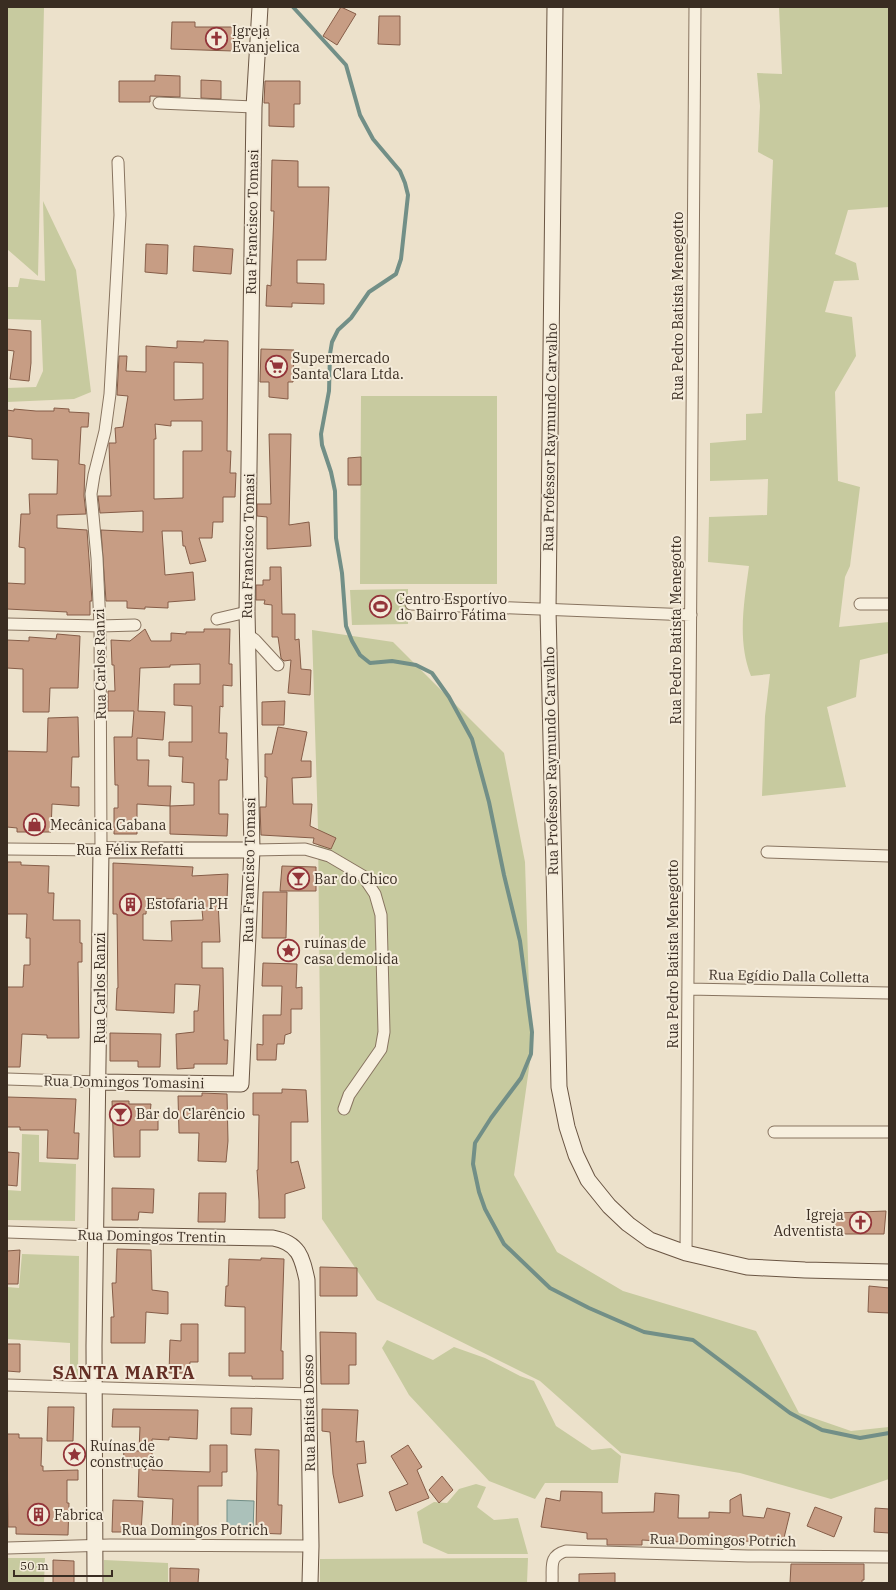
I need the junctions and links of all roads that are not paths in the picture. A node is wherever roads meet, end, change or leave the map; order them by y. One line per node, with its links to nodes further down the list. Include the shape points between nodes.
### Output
1 (260, 7): 5 (main road, Rua Francisco Tomasi)
2 (555, 7): 10 (main road, Rua Professor Raymundo Carvalho)
3 (695, 7): 12 (street, Rua Pedro Batista Menegotto)
4 (159, 103): 5 (street)
5 (254, 107): 11 (main road, Rua Francisco Tomasi)
6 (118, 162): 16 (street, Rua Carlos Ranzi, via 120,215 110,394 91,494)
7 (411, 604): 10 (street)
8 (860, 604): 9 (street)
9 (889, 604)
10 (548, 610): 12 (street); 35 (main road, Rua Professor Raymundo Carvalho, via 559,1087 567,1127 588,1180 609,1206 650,1240)
11 (247, 612): 13 (street); 17 (main road, Rua Francisco Tomasi)
12 (691, 615): 24 (street, Rua Pedro Batista Menegotto)
13 (217, 619)
14 (7, 624): 16 (street)
15 (135, 625): 16 (street)
16 (100, 626): 20 (street, Rua Carlos Ranzi)
17 (247, 634): 18 (street); 21 (main road, Rua Francisco Tomasi)
18 (278, 665)
19 (7, 850): 20 (street, Rua Félix Refatti)
20 (101, 850): 21 (main road, Rua Félix Refatti); 27 (main road, Rua Carlos Ranzi)
21 (252, 850): 28 (main road, Rua Francisco Tomasi); 29 (street, via 305,849 329,856 362,876 375,894 381,915 383,1038 381,1049 349,1095)
22 (767, 852): 23 (street)
23 (889, 856)
24 (688, 989): 25 (street, Rua Egídio Dalla Colletta); 35 (street, Rua Pedro Batista Menegotto)
25 (889, 993)
26 (7, 1079): 27 (street, Rua Domingos Tomasini)
27 (99, 1082): 28 (main road, Rua Domingos Tomasini); 33 (main road, Rua Carlos Ranzi)
28 (241, 1084)
29 (344, 1110)
30 (774, 1132): 31 (street)
31 (889, 1132)
32 (7, 1232): 33 (street, Rua Domingos Trentin)
33 (96, 1235): 34 (main road, Rua Domingos Trentin, via 273,1238); 38 (main road, Rua Carlos Ranzi)
34 (294, 1246): 39 (main road, Rua Batista Dosso, via 302,1259 307,1280)
35 (686, 1253): 36 (main road, Rua Professor Raymundo Carvalho, via 747,1266)
36 (889, 1272)
37 (7, 1385): 38 (street)
38 (95, 1387): 39 (street); 40 (main road, Rua Carlos Ranzi)
39 (309, 1394): 41 (main road, Rua Batista Dosso)
40 (95, 1546): 41 (street, Rua Domingos Potrich); 42 (street, Rua Domingos Potrich); 44 (main road, Rua Carlos Ranzi)
41 (311, 1546): 45 (main road, Rua Batista Dosso)
42 (7, 1548)
43 (889, 1556): 46 (street, Rua Domingos Potrich, via 748,1556 566,1551 557,1554 553,1559)
44 (95, 1583)
45 (310, 1583)
46 (552, 1583)

